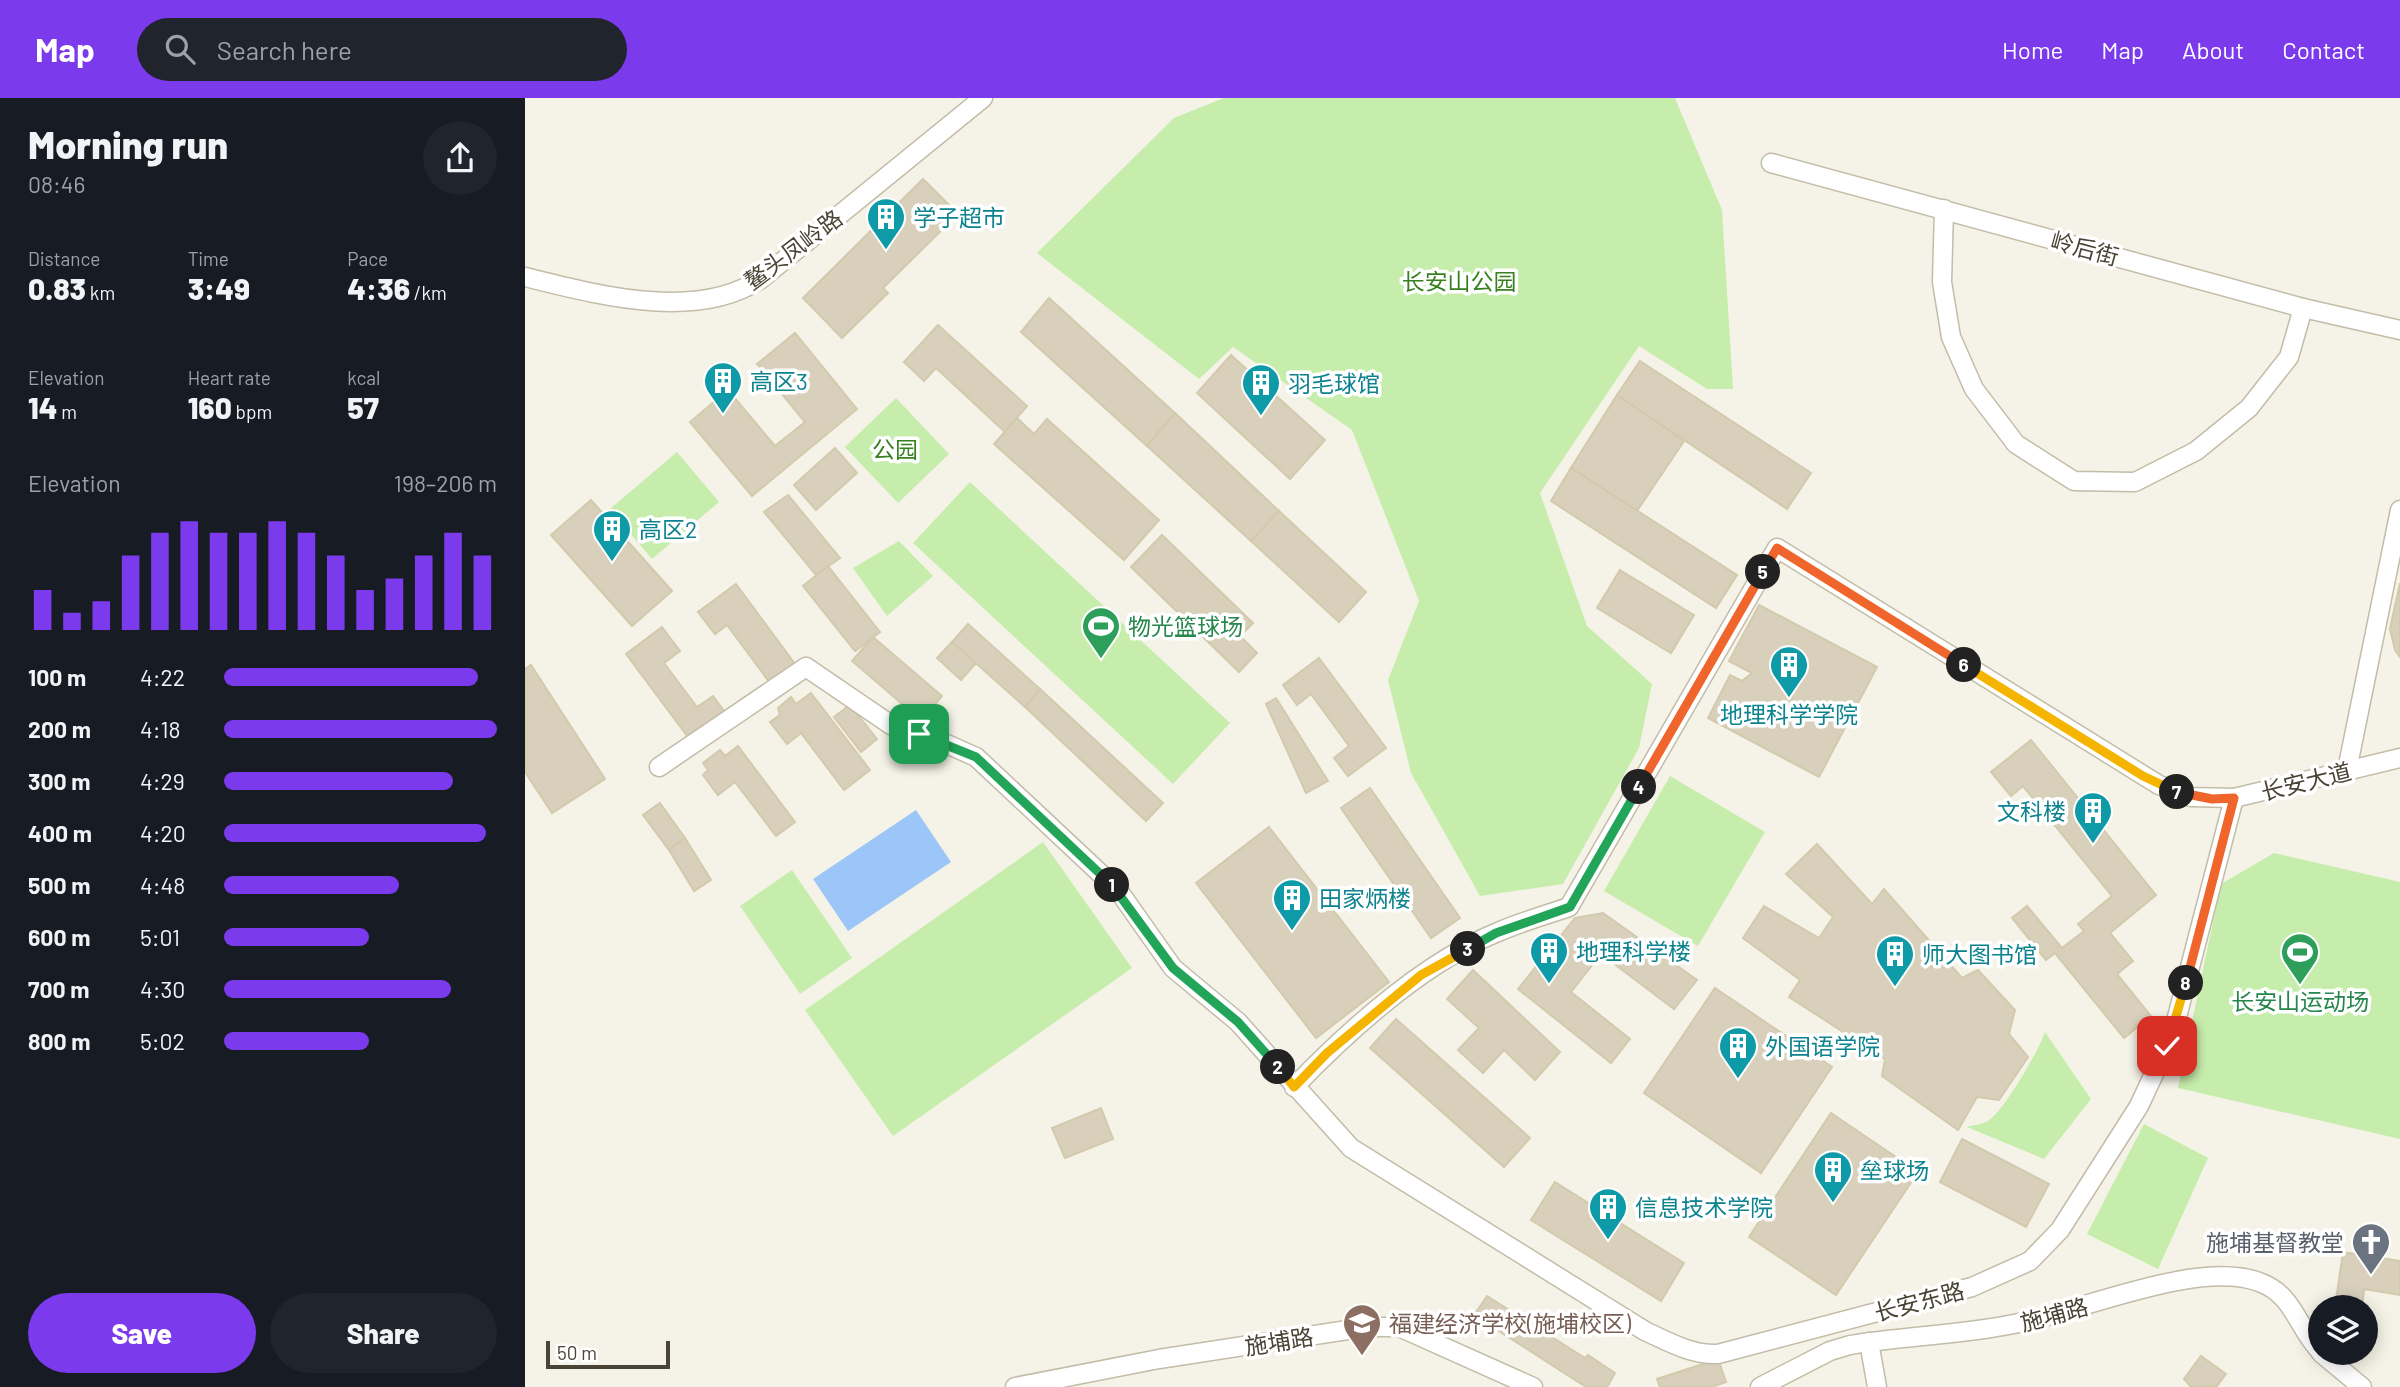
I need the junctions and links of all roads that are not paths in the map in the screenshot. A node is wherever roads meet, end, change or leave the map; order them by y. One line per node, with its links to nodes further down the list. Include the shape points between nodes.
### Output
1 (983, 98): 4 (street, 鳌头凤岭路, via 746,288 706,298 635,300)
2 (1771, 163): 3 (street, 岭后街)
3 (1944, 209): 5 (street, 岭后街); 5 (street, via 1944,296 1951,337 1974,389 2016,444 2074,481 2135,482 2196,451 2249,408 2289,357)
4 (525, 277)
5 (2303, 308): 6 (street, 岭后街)
6 (2400, 330)
7 (2400, 510): 10 (street)
8 (2400, 758): 10 (street, 长安大道)
9 (659, 767): 12 (street, 长安东路, via 806,667 891,725 976,757 1118,890 1173,968 1238,1022)
10 (2347, 770): 11 (street, 长安大道)
11 (2234, 798): 12 (street, 长安大道, via 2191,797 2159,785 1777,548 1570,907 1496,933 1421,975 1327,1053); 12 (street, 长安东路, via 2177,1017 2153,1080 2060,1230 2030,1261 1972,1287 1718,1354 1694,1352 1645,1331 1351,1148)
12 (1294, 1087)
13 (2308, 1337): 14 (street, 施埔路, via 2282,1295 2259,1282 2230,1276 2130,1293 2012,1325)
14 (1870, 1342): 18 (street, 施埔路, via 1830,1351); 19 (street)
15 (2336, 1365): 20 (street, 施埔路)
16 (1015, 1387): 17 (street, 施埔路, via 1159,1359 1393,1325)
17 (1532, 1387)
18 (1760, 1387)
19 (1877, 1387)
20 (2362, 1387)

